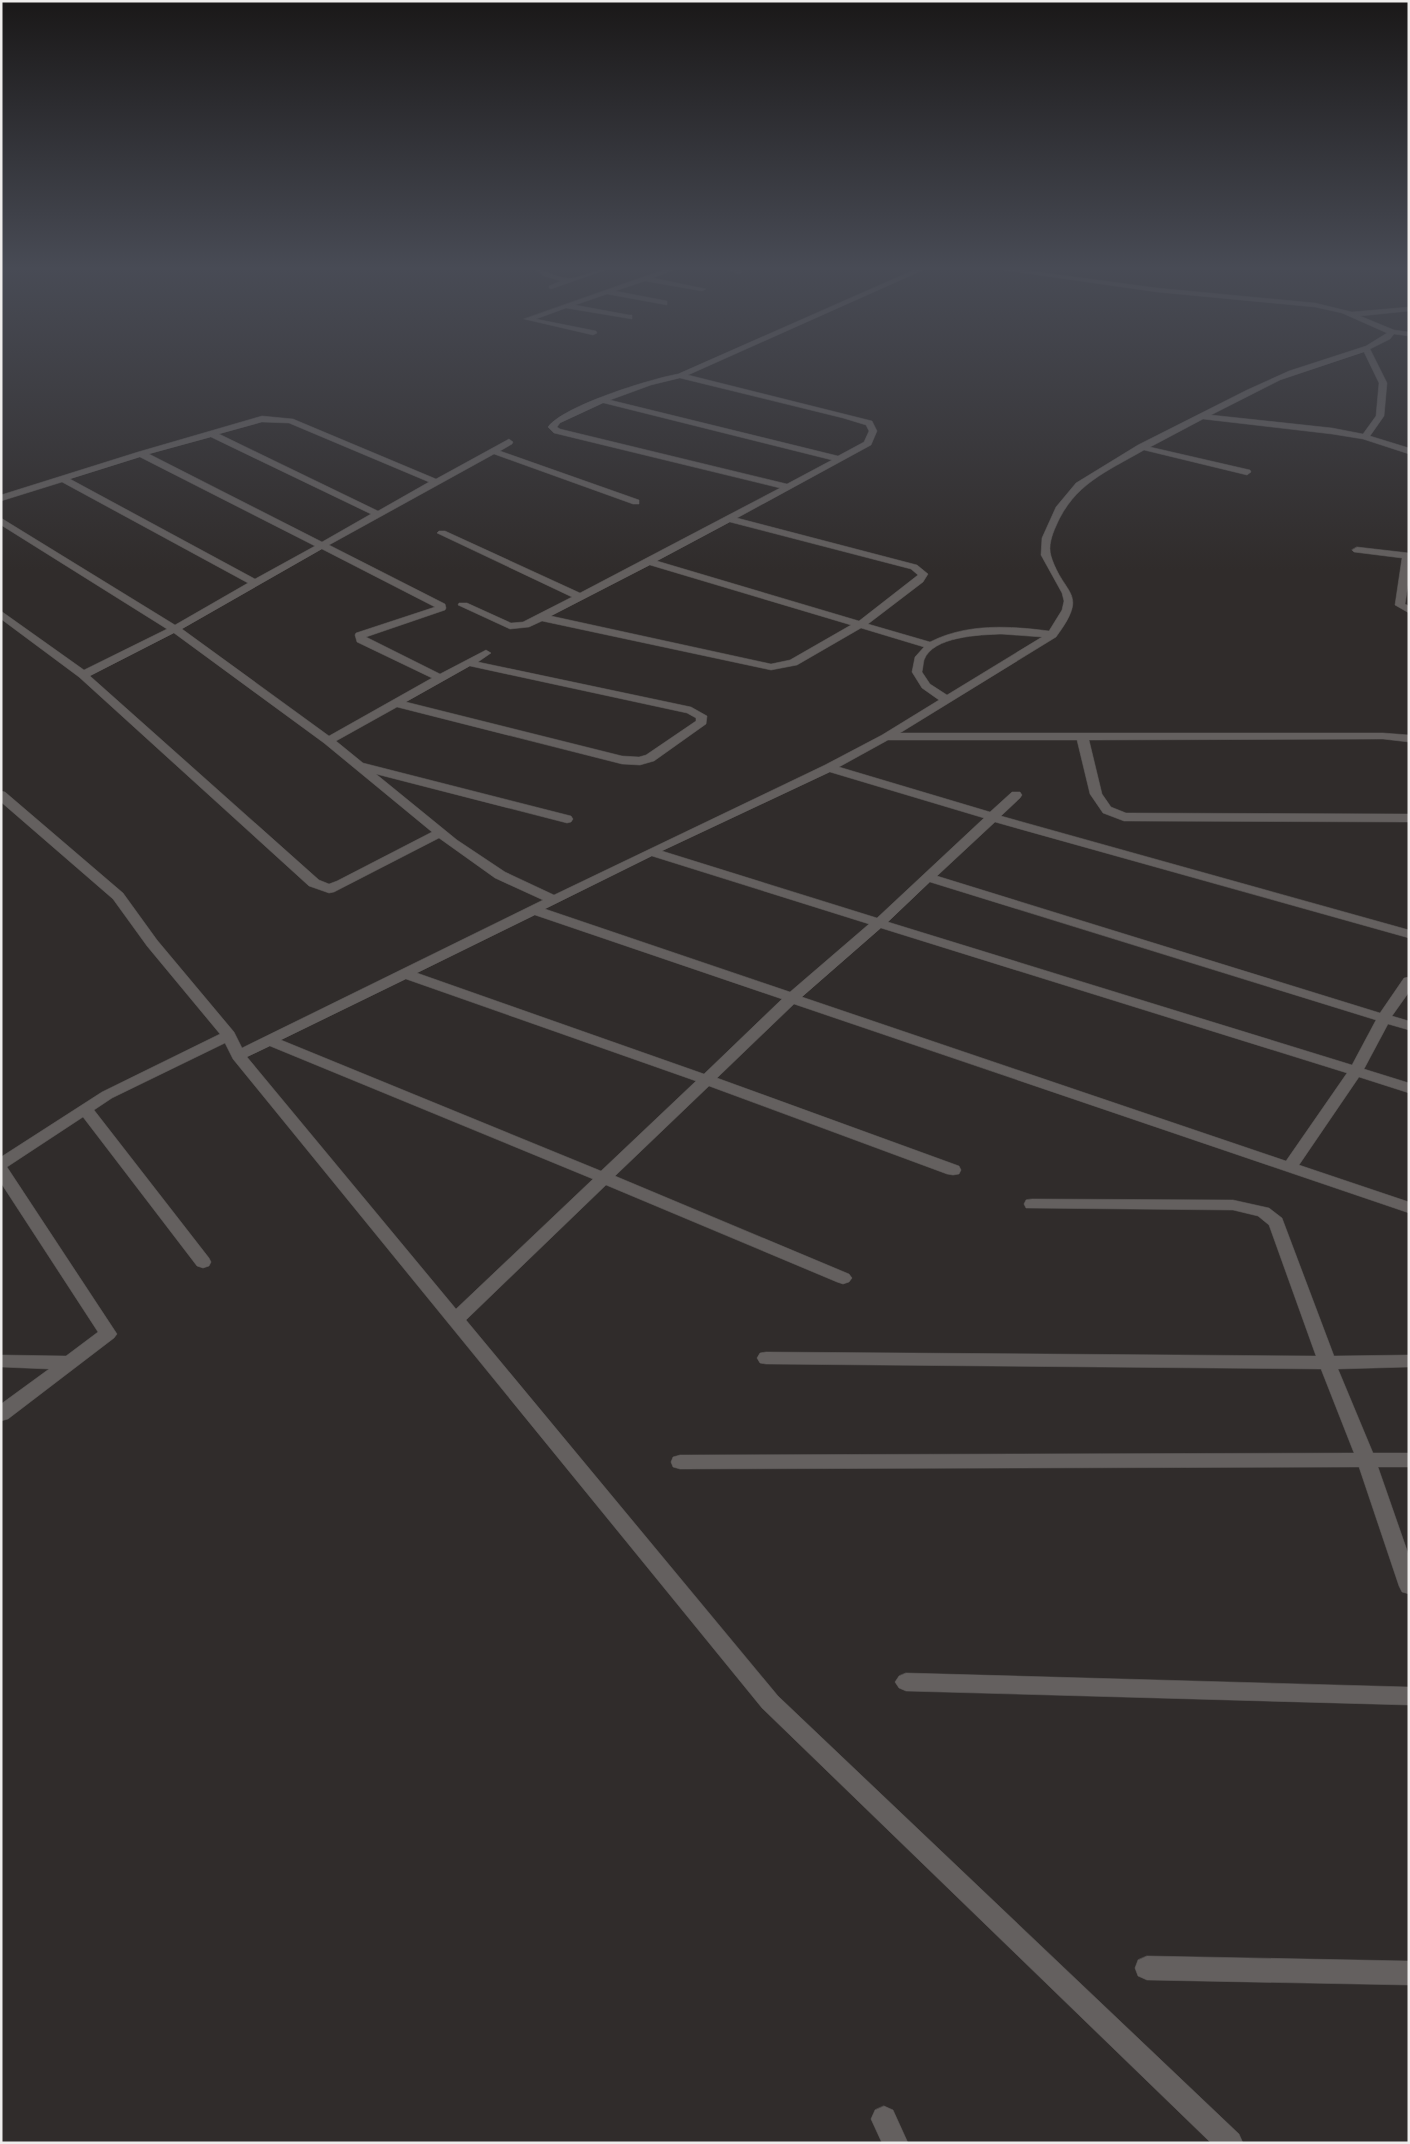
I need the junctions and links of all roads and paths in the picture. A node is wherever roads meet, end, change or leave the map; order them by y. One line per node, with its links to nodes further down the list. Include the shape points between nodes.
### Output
1 (692, 370): 4 (street)
2 (1296, 370): 6 (street)
3 (1377, 370): 8 (street, via 1383,383 1380,416)
4 (684, 374): 5 (street, via 648,383); 14 (street, via 869,423 873,431 868,443)
5 (604, 401): 14 (street); 18 (street, via 552,427 557,431)
6 (1202, 416): 8 (street); 10 (street)
7 (212, 434): 13 (street); 17 (street, via 262,420 290,421); 21 (street)
8 (1365, 437): 12 (street)
9 (510, 442): 11 (street)
10 (1141, 447): 15 (street); 37 (street, via 1079,486 1062,503 1046,542 1046,554 1068,591 1068,609 1063,622)
11 (493, 451): 17 (street); 20 (street)
12 (1409, 451)
13 (141, 454): 16 (street); 25 (street)
14 (840, 459): 18 (street)
15 (1247, 472)
16 (63, 479): 19 (street); 29 (street)
17 (436, 482): 21 (street)
18 (789, 487): 22 (street)
19 (1, 498)
20 (636, 502)
21 (378, 514): 25 (street)
22 (729, 519): 28 (street); 35 (street, via 914,567 922,572 919,580)
23 (1, 520): 36 (street)
24 (442, 533): 30 (street)
25 (321, 546): 29 (street); 42 (street, via 441,606 360,635 361,640)
26 (1357, 550): 27 (street)
27 (1408, 556): 32 (street, via 1400,606)
28 (650, 562): 30 (street); 35 (street)
29 (255, 583): 36 (street)
30 (580, 597): 34 (street)
31 (463, 605): 34 (street, via 510,626 520,626)
32 (1409, 610)
33 (1, 614): 41 (street)
34 (540, 617): 35 (street, via 770,666 793,663)
35 (860, 624): 38 (street)
36 (175, 630): 41 (street); 48 (street)
37 (1052, 635): 38 (street, via 1019,630 985,630 955,636); 43 (street)
38 (932, 646): 43 (street, via 919,658 917,672 926,686)
39 (486, 653): 40 (street)
40 (469, 662): 42 (street); 44 (street, via 691,710 701,716 702,722 640,762)
41 (83, 674): 56 (street, via 314,883 329,889 342,884)
42 (440, 678): 44 (street)
43 (946, 700): 46 (street)
44 (396, 703): 48 (street)
45 (1082, 737): 46 (street); 47 (street, via 1383,736); 54 (street, via 1096,794 1107,810 1124,817)
46 (886, 738): 50 (street)
47 (1409, 739)
48 (328, 741): 49 (street)
49 (359, 766): 55 (street); 56 (street)
50 (829, 768): 53 (street); 57 (street)
51 (1, 795): 68 (street, via 118,896 152,943)
52 (1016, 795): 53 (street)
53 (992, 817): 58 (street); 62 (street)
54 (1409, 818)
55 (567, 819)
56 (440, 833): 59 (street, via 500,875)
57 (651, 852): 59 (street); 61 (street)
58 (927, 878): 61 (street); 66 (street)
59 (554, 900): 60 (street)
60 (534, 910): 63 (street); 65 (street)
61 (880, 922): 65 (street); 71 (street)
62 (1409, 934)
63 (406, 974): 69 (street); 72 (street)
64 (1409, 980): 66 (street)
65 (792, 998): 72 (street); 76 (street)
66 (1384, 1018): 67 (street); 71 (street)
67 (1409, 1026)
68 (229, 1035): 70 (street); 74 (street)
69 (270, 1041): 70 (street); 79 (street)
70 (238, 1056): 84 (street)
71 (1356, 1072): 73 (street); 76 (street)
72 (707, 1080): 78 (street); 79 (street)
73 (1409, 1088)
74 (85, 1109): 75 (street); 82 (street)
75 (1, 1164)
76 (1289, 1168): 81 (street)
77 (1, 1170): 88 (street, via 108,1334)
78 (952, 1170)
79 (604, 1178): 83 (street); 84 (street)
80 (1032, 1204): 89 (street, via 1233,1205 1263,1212 1276,1222)
81 (1409, 1208)
82 (203, 1262)
83 (843, 1278)
84 (455, 1320): 101 (street, via 770,1702)
85 (766, 1358): 89 (street)
86 (1, 1361): 88 (street)
87 (1409, 1361): 89 (street)
88 (70, 1363): 90 (street)
89 (1327, 1363): 91 (street)
90 (1, 1414)
91 (1366, 1460): 92 (street); 93 (street); 94 (street)
92 (1409, 1460)
93 (680, 1462)
94 (1409, 1586)
95 (906, 1682): 96 (street)
96 (1409, 1696)
97 (1147, 1968): 98 (street)
98 (1409, 1973)
99 (884, 2119): 100 (street)
100 (895, 2143)
101 (1230, 2143)

